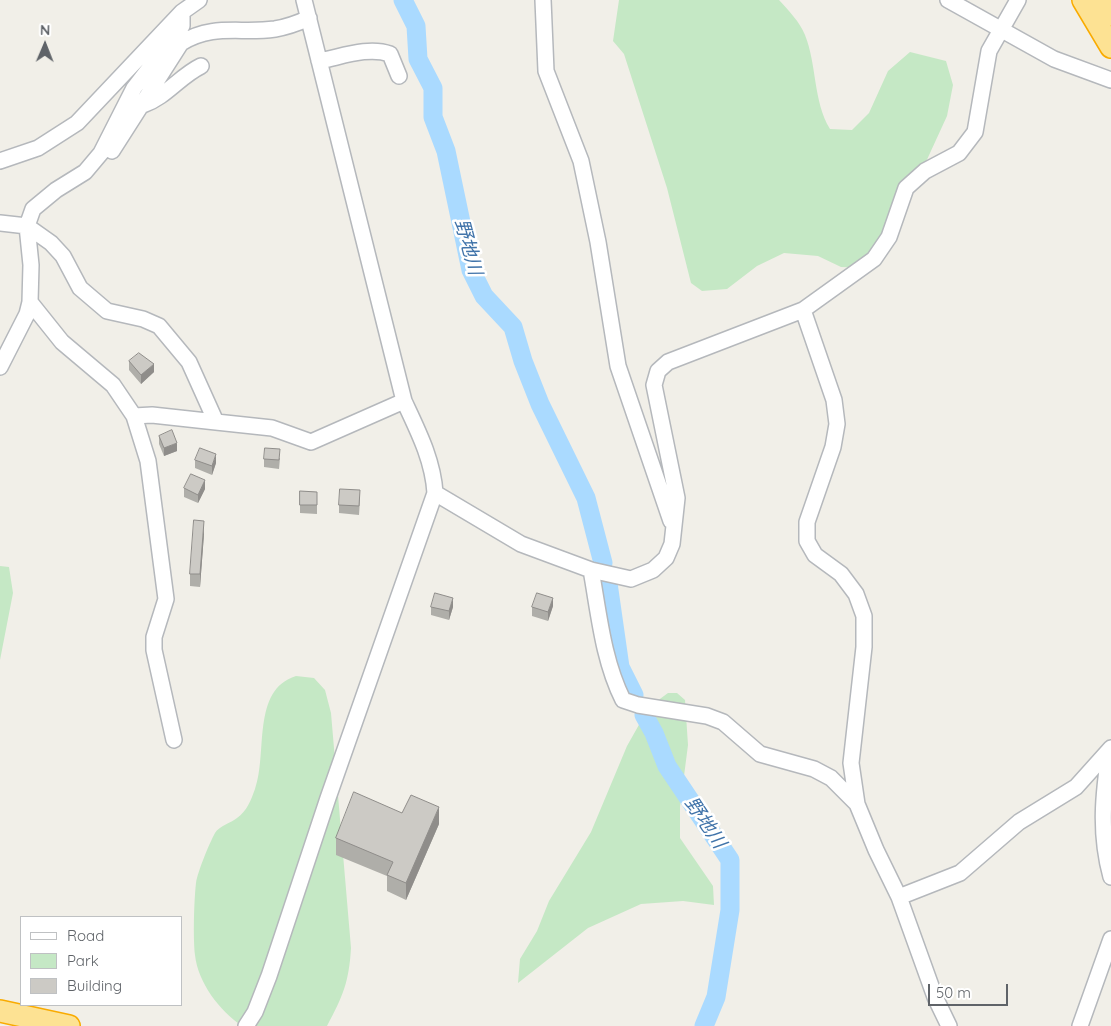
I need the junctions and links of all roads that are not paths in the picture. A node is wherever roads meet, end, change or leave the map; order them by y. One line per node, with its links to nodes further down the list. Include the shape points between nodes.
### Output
1 (199, 0): 8 (street)
2 (304, 0): 10 (street)
3 (543, 0): 29 (street, via 546,71 581,161 618,366)
4 (948, 0): 11 (street)
5 (1018, 0): 11 (street)
6 (1083, 0): 12 (highway)
7 (1101, 0): 9 (highway)
8 (182, 12): 18 (street, via 77,123 38,148); 19 (street, via 182,26 134,88)
9 (1111, 15)
10 (309, 18): 13 (street); 17 (street, via 274,29 209,31 195,35 181,44)
11 (1001, 31): 16 (street, via 1054,59); 23 (street, via 989,51 975,132 958,153 925,171 906,188 889,236 874,259)
12 (1111, 47)
13 (319, 61): 15 (street, via 381,51 390,54); 25 (street)
14 (201, 66): 17 (street, via 153,101)
15 (399, 76)
16 (1111, 80)
17 (141, 105): 19 (street, via 108,158 101,163)
18 (0, 161)
19 (94, 161): 21 (street, via 85,172 33,209)
20 (0, 223): 21 (street)
21 (27, 226): 22 (street); 27 (street, via 51,243 63,256 80,288 107,311 159,326 190,362)
22 (30, 302): 24 (street); 26 (street, via 62,342 113,384)
23 (803, 310): 29 (street, via 668,362 658,372 654,384 677,498); 33 (street, via 834,400 837,424 833,447 807,522 807,540 815,555 841,574 856,594 864,616 864,648 851,763)
24 (0, 367)
25 (404, 402): 27 (street, via 312,442 272,428); 28 (street, via 428,457)
26 (134, 416): 27 (street); 31 (street, via 148,461 166,599 154,637 154,650)
27 (216, 422)
28 (435, 493): 30 (street, via 521,544); 39 (street, via 269,976)
29 (673, 527): 30 (street, via 672,544 666,558 653,570 631,579)
30 (591, 570): 33 (street, via 606,655 623,700 723,722 760,754 814,769 831,778)
31 (174, 740)
32 (1110, 749): 34 (street, via 1103,798 1104,850); 35 (street, via 1076,787 1019,822 960,873)
33 (857, 804): 35 (street)
34 (1111, 877)
35 (900, 897): 40 (street, via 935,997)
36 (1111, 939): 41 (street)
37 (0, 1011): 38 (highway)
38 (69, 1026)
39 (246, 1026)
40 (949, 1026)
41 (1080, 1026)

